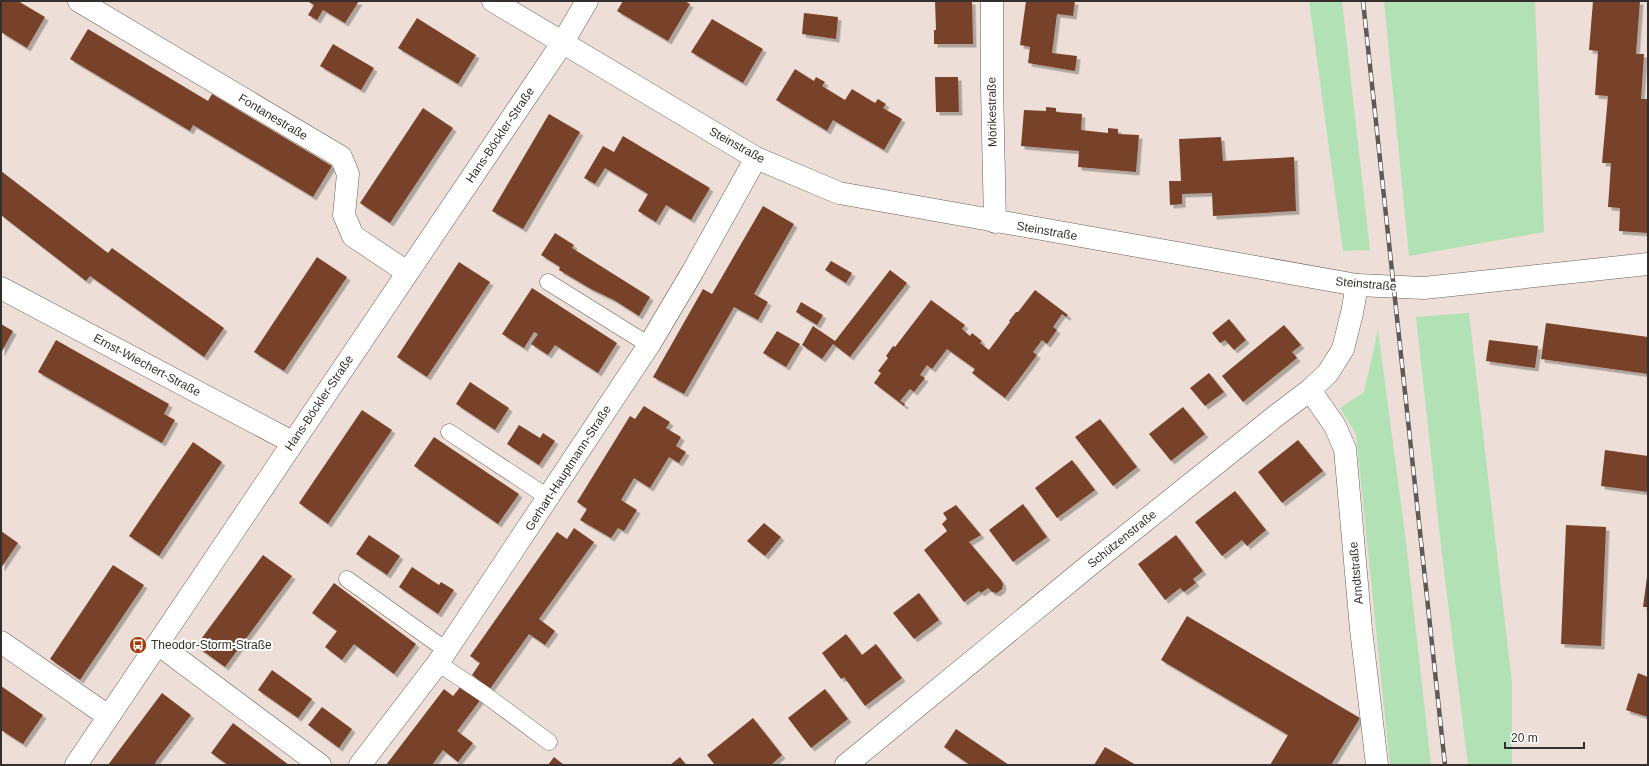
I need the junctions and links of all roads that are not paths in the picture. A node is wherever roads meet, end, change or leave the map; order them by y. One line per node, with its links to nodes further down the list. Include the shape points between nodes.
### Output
1 (79, 1): 9 (street, Fontanestraße, via 341,157 348,174 344,215 353,236)
2 (493, 1): 5 (street, Steinstraße)
3 (587, 1): 5 (street, Hans-Böckler-Straße)
4 (992, 1): 7 (street, Mörikestraße)
5 (563, 42): 6 (street, Steinstraße); 9 (street, Hans-Böckler-Straße)
6 (756, 158): 7 (street, Steinstraße, via 839,193); 13 (street, Gerhart-Hauptmann-Straße)
7 (995, 222): 11 (street, Steinstraße)
8 (1648, 264): 11 (street, Steinstraße, via 1424,288)
9 (407, 272): 16 (street, Hans-Böckler-Straße)
10 (548, 282): 13 (lane)
11 (1357, 285): 14 (street, Schützenstraße, via 1343,349 1328,373)
12 (1, 288): 16 (street, Ernst-Wiechert-Straße)
13 (649, 345): 17 (street, Gerhart-Hauptmann-Straße)
14 (1310, 390): 27 (street, Schützenstraße, via 1092,563); 28 (street, Arndtstraße, via 1335,426 1344,449)
15 (449, 432): 17 (lane)
16 (292, 442): 20 (street, Hans-Böckler-Straße)
17 (549, 498): 21 (street, Gerhart-Hauptmann-Straße)
18 (347, 579): 21 (lane)
19 (1, 642): 22 (street)
20 (158, 644): 22 (street, Hans-Böckler-Straße); 25 (street)
21 (442, 656): 23 (lane, via 487,696); 26 (street, Gerhart-Hauptmann-Straße)
22 (108, 716): 24 (street, Hans-Böckler-Straße)
23 (549, 742)
24 (76, 765)
25 (320, 765)
26 (360, 765)
27 (846, 765)
28 (1377, 765)

